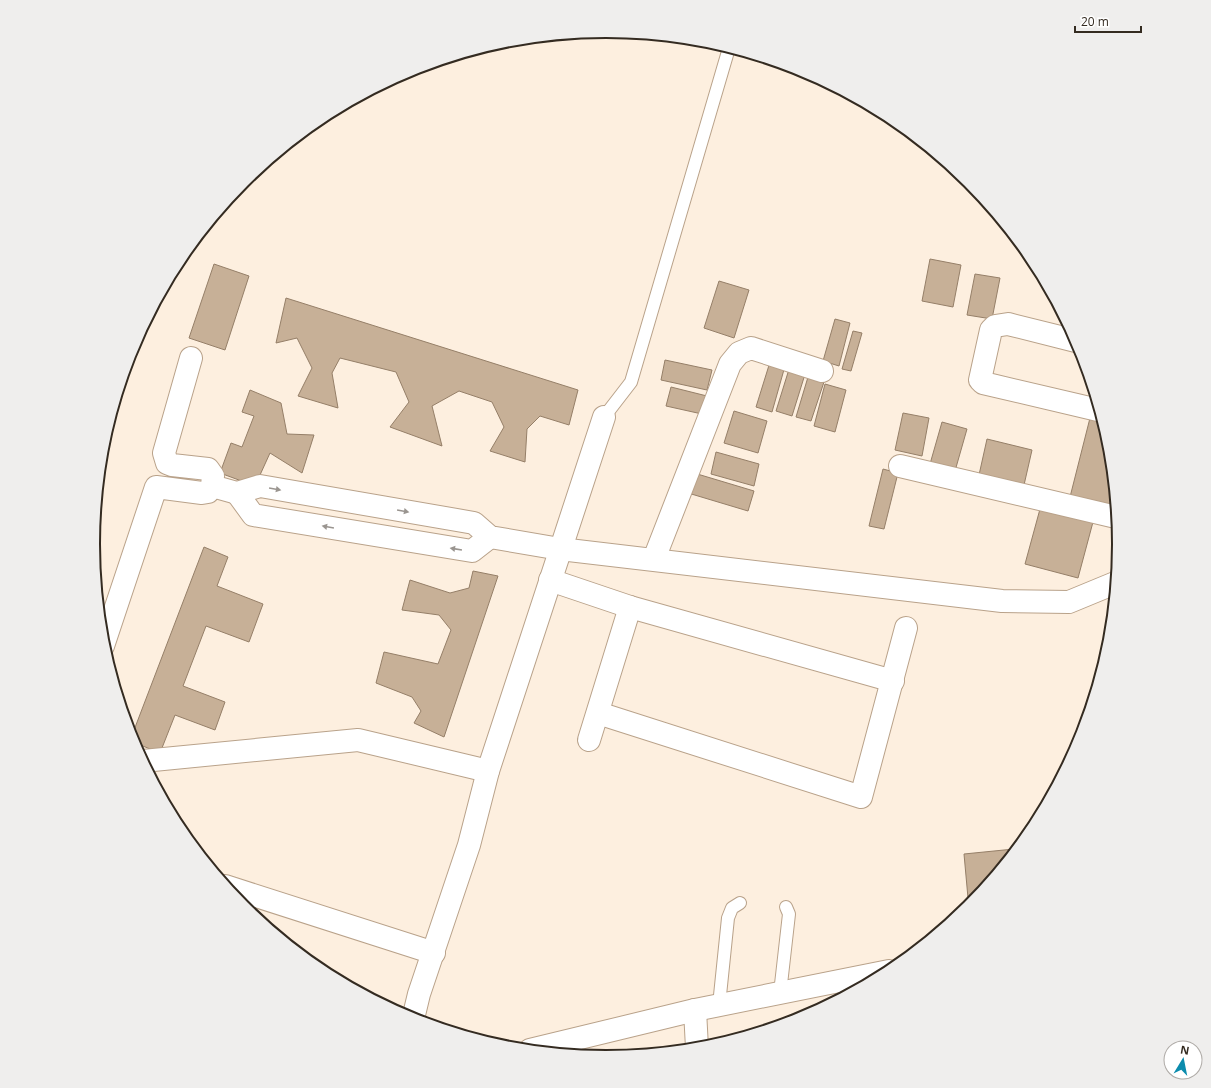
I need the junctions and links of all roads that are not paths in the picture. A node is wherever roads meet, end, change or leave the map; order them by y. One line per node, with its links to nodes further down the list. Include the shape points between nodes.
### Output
1 (727, 53): 6 (lane, via 631,382)
2 (1068, 339): 5 (street, via 1008,324 995,326 991,330 980,380 983,383)
3 (191, 358): 8 (street, via 164,453 167,463 172,465 208,469 213,476)
4 (822, 371): 13 (street, via 751,348 738,353 730,364)
5 (1093, 409)
6 (604, 417): 12 (street)
7 (900, 466): 10 (street)
8 (212, 486): 9 (street); 18 (street, via 208,492 202,493 156,487)
9 (237, 493): 11 (street, one-way to 11, via 260,486 458,520 474,523); 11 (street, one-way to 9, via 472,551 253,515)
10 (1110, 516)
11 (490, 537): 12 (street)
12 (560, 549): 13 (street); 14 (street)
13 (654, 558): 15 (street, via 1002,600 1069,602)
14 (550, 580): 16 (street); 23 (street)
15 (1109, 585)
16 (630, 607): 19 (street); 20 (street)
17 (906, 628): 19 (street)
18 (107, 633)
19 (893, 681): 20 (street, via 861,797)
20 (598, 713): 21 (street)
21 (589, 740)
22 (149, 761): 23 (street, via 358,740)
23 (488, 771): 27 (street, via 469,845)
24 (236, 890): 27 (street)
25 (740, 903): 30 (lane, via 732,908 728,918)
26 (786, 907): 29 (lane, via 788,914)
27 (434, 953): 32 (street)
28 (870, 975): 29 (street)
29 (780, 993): 30 (street)
30 (719, 1005): 31 (street)
31 (695, 1010): 33 (street); 34 (street)
32 (415, 1012)
33 (697, 1041)
34 (544, 1046)

